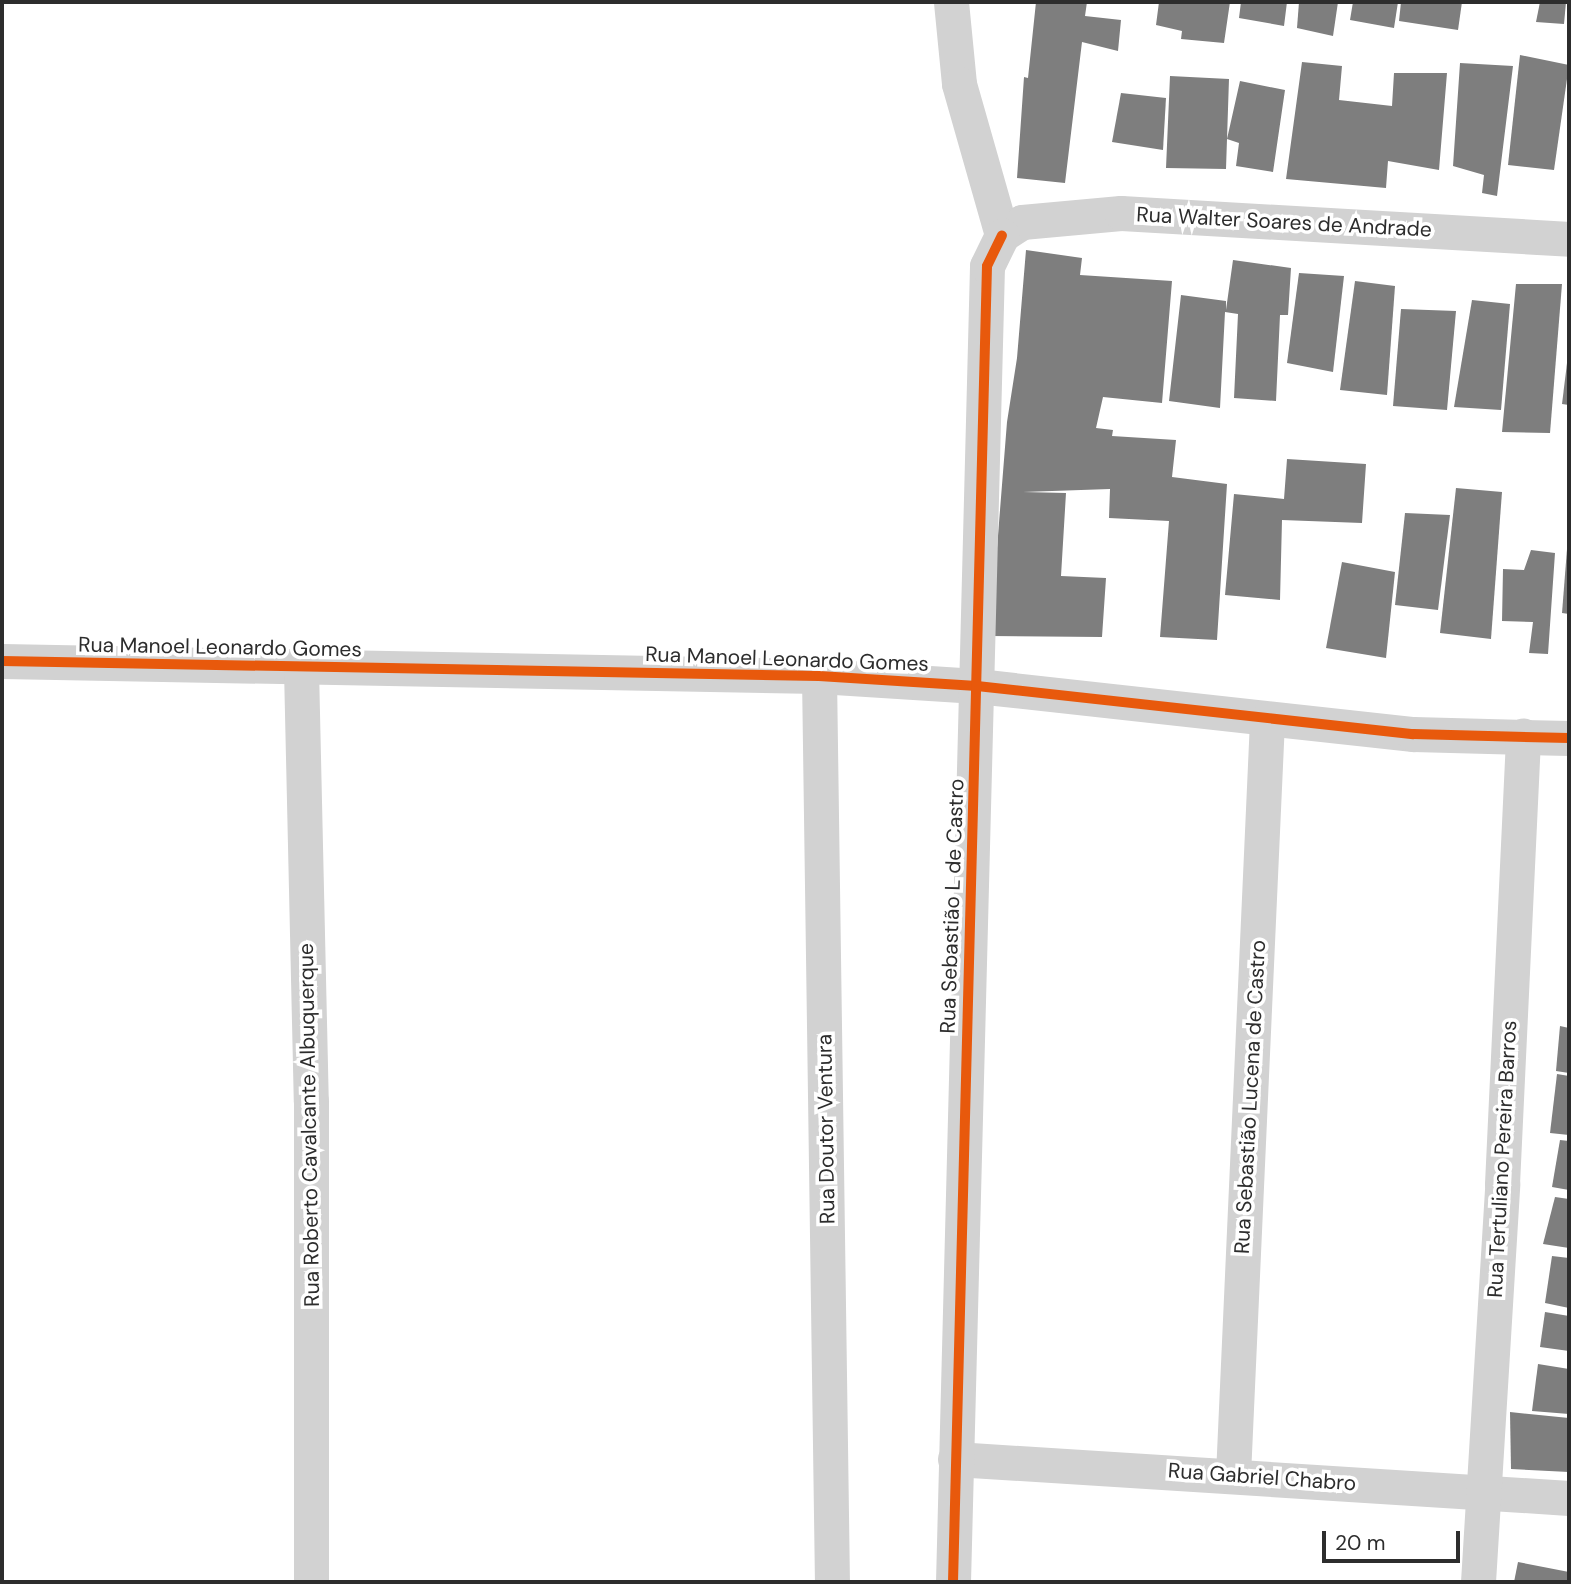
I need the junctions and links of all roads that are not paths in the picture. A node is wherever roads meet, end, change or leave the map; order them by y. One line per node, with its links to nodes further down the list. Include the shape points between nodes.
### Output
1 (951, 2): 2 (street, via 959,84)
2 (1002, 234): 3 (street, Rua Walter Soares de Andrade, via 1022,222 1121,213); 7 (street, Rua Sebastião L de Castro, via 988,266)
3 (1569, 239)
4 (2, 661): 5 (street, Rua Manoel Leonardo Gomes)
5 (301, 669): 6 (street, Rua Manoel Leonardo Gomes); 15 (street, Rua Roberto Cavalcante Albuquerque, via 312,1101)
6 (819, 676): 7 (street, Rua Manoel Leonardo Gomes); 16 (street, Rua Doutor Ventura)
7 (977, 687): 8 (street, Rua Manoel Leonardo Gomes); 11 (street, Rua Sebastião L de Castro)
8 (1267, 720): 9 (street, Rua Manoel Leonardo Gomes, via 1413,734); 12 (street, Rua Sebastião Lucena de Castro)
9 (1523, 735): 10 (street, Rua Manoel Leonardo Gomes); 13 (street, Rua Tertuliano Pereira Barros)
10 (1569, 738)
11 (955, 1459): 12 (street, Rua Gabriel Chabro); 17 (street, Rua Sebastião L de Castro)
12 (1233, 1475): 13 (street, Rua Gabriel Chabro)
13 (1482, 1491): 14 (street, Rua Gabriel Chabro); 18 (street, Rua Tertuliano Pereira Barros)
14 (1569, 1498)
15 (311, 1582)
16 (832, 1582)
17 (953, 1582)
18 (1478, 1582)

